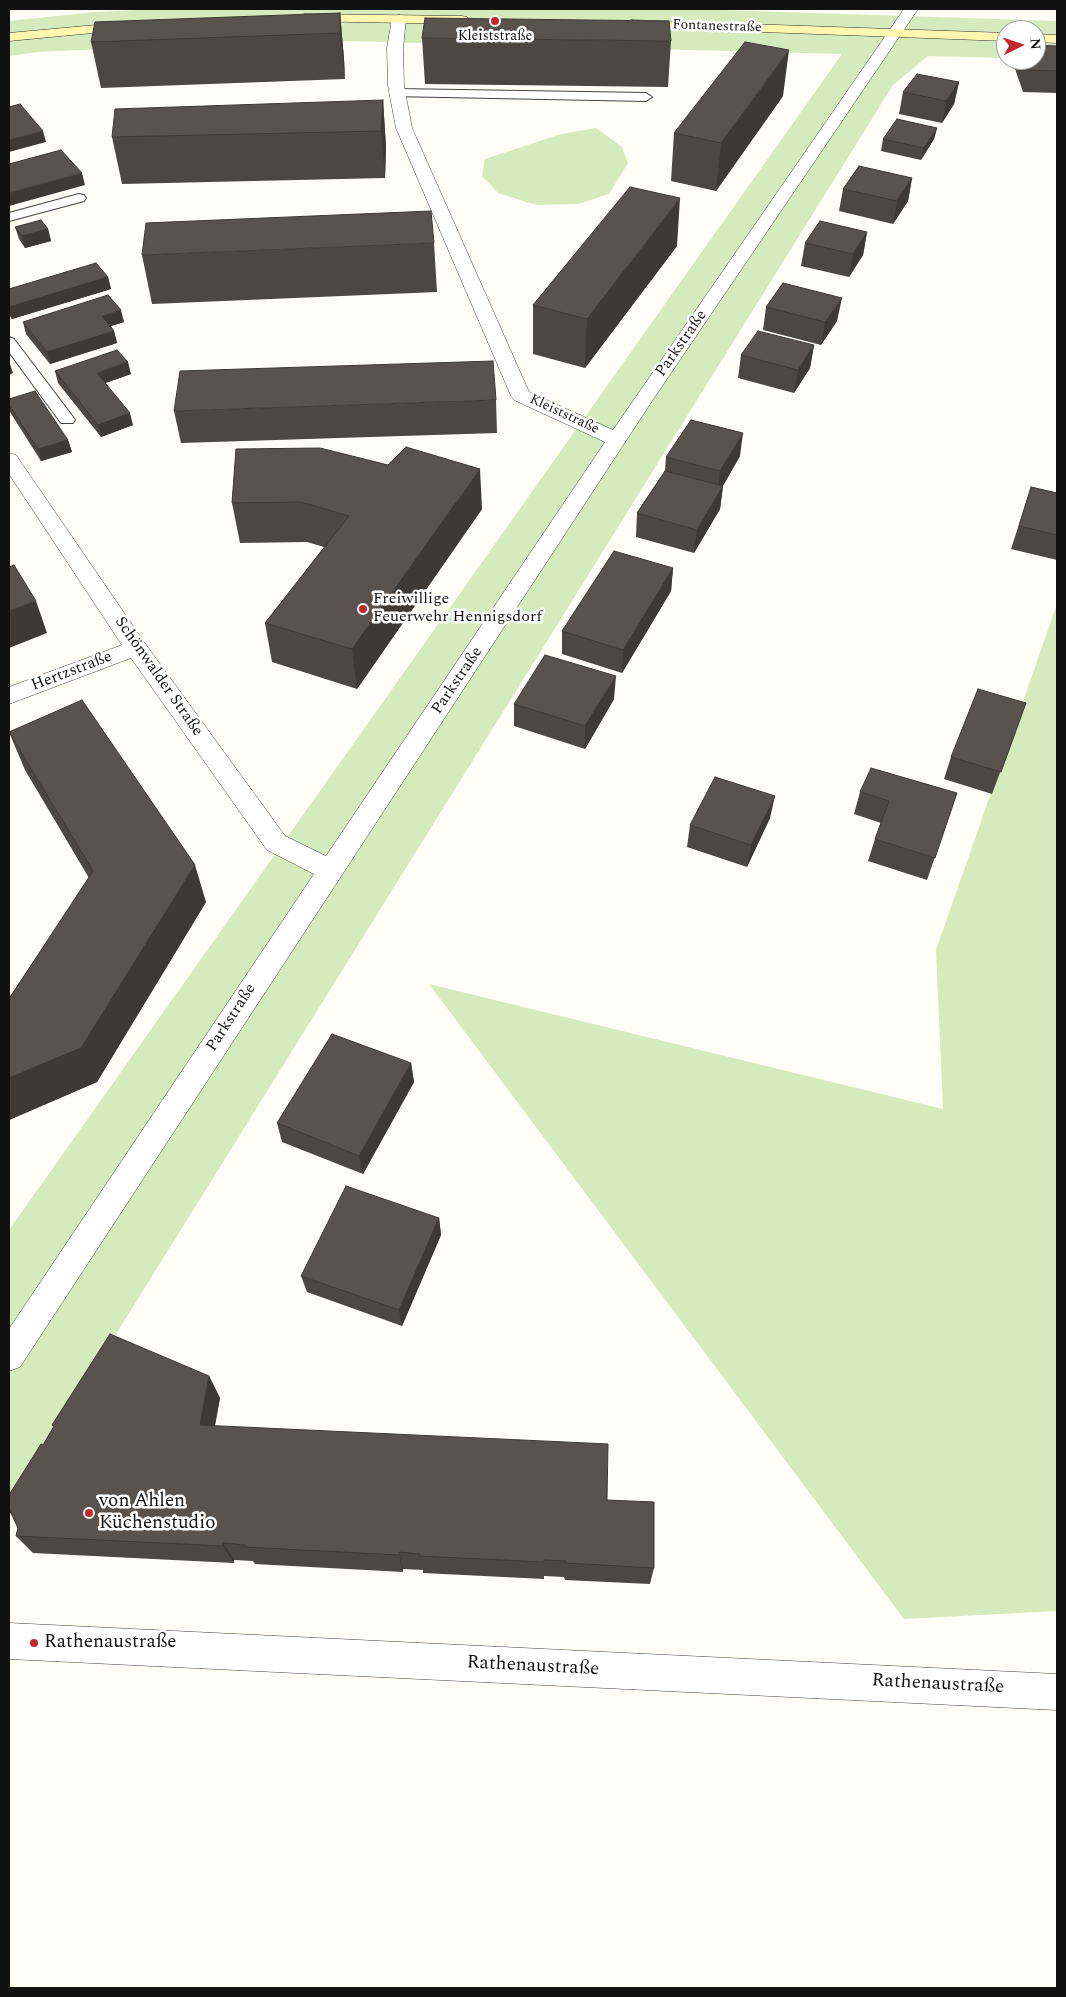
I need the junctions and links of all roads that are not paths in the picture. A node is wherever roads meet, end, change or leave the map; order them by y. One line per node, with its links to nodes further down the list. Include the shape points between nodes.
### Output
1 (911, 9): 7 (street, Parkstraße)
2 (399, 18): 3 (street); 4 (street); 10 (street, Kleiststraße, via 394,48)
3 (291, 19)
4 (476, 21)
5 (620, 24): 7 (street, Fontanestraße)
6 (147, 25): 8 (street)
7 (895, 33): 9 (street, Fontanestraße); 16 (street, Parkstraße)
8 (9, 37)
9 (996, 37)
10 (397, 93): 11 (lane); 16 (street, Kleiststraße, via 404,128 521,396)
11 (646, 97)
12 (79, 198): 13 (lane)
13 (9, 217)
14 (9, 342): 15 (lane)
15 (67, 420)
16 (618, 440): 20 (street, Parkstraße)
17 (9, 459): 18 (street, Schönwalder Straße)
18 (136, 648): 19 (street, Hertzstraße); 20 (street, Schönwalder Straße, via 276,843)
19 (9, 696)
20 (330, 870): 21 (street, Parkstraße)
21 (9, 1356)
22 (9, 1641): 23 (street, Rathenaustraße)
23 (1057, 1692)

